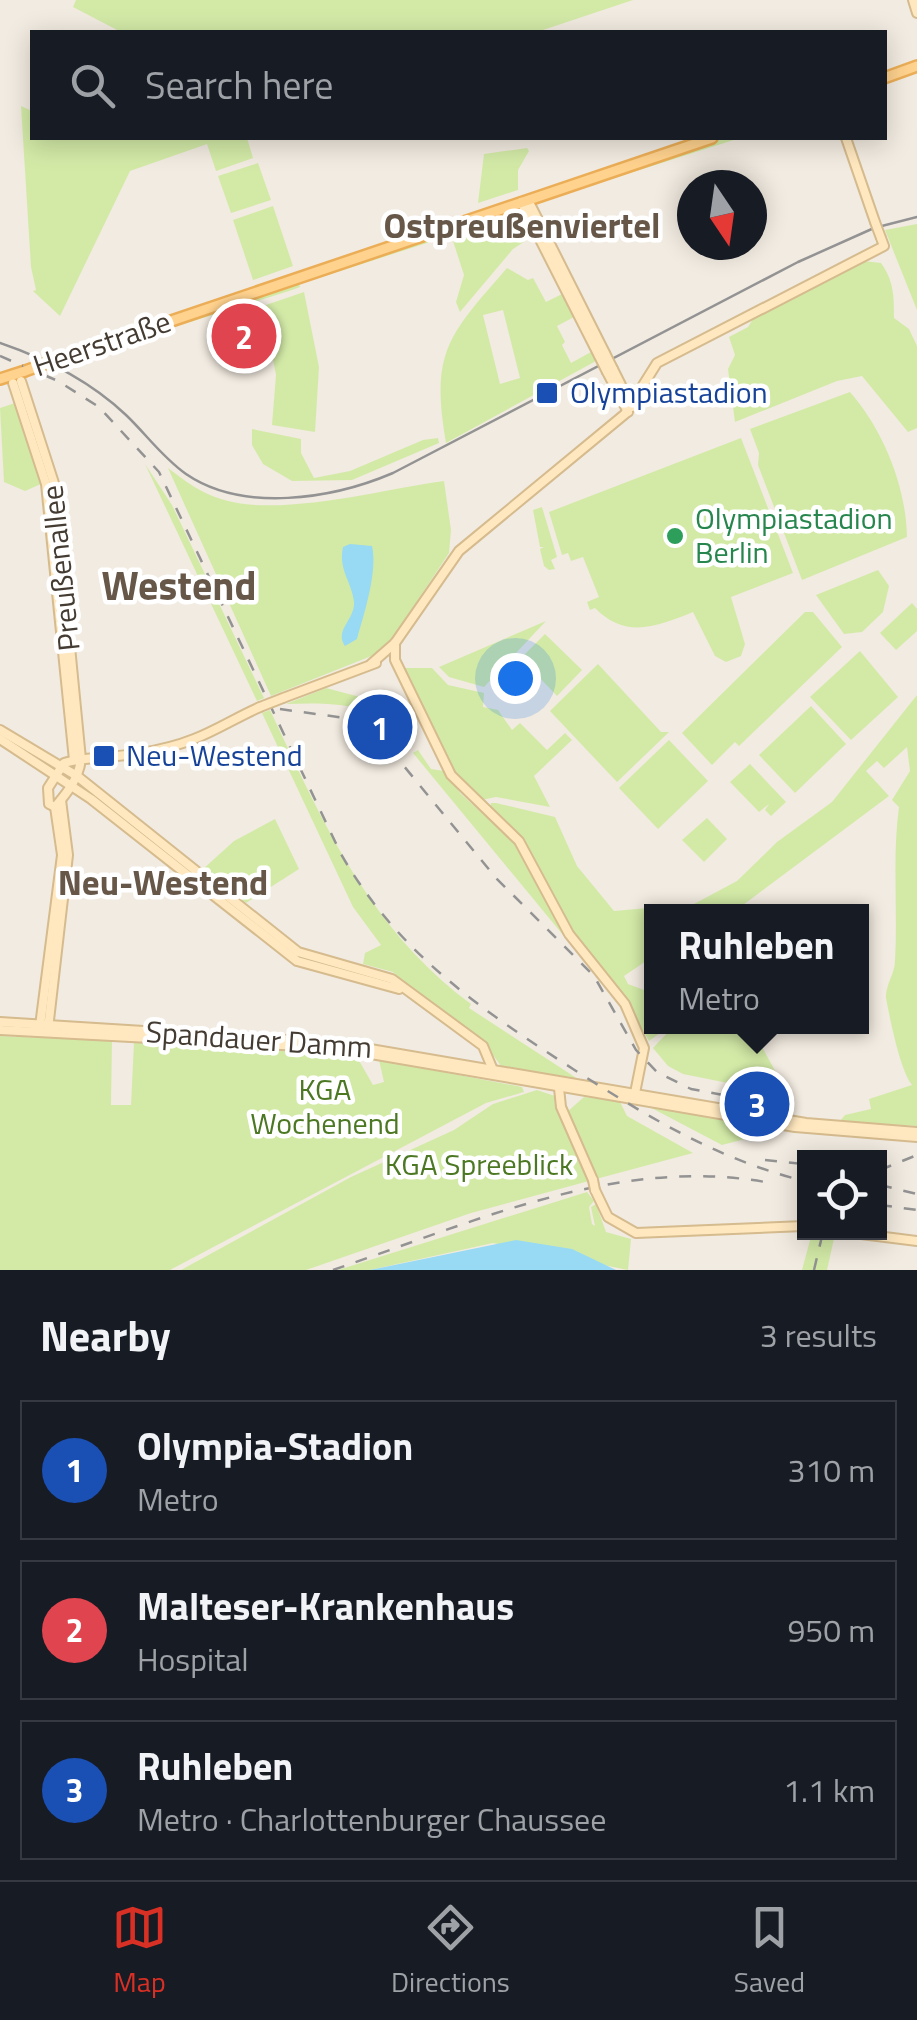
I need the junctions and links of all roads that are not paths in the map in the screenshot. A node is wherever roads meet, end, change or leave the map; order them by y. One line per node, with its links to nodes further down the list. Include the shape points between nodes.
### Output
1 (913, 0): 2 (main road)
2 (917, 12)
3 (913, 70): 4 (main road)
4 (887, 77)
5 (706, 140): 7 (main road, Heerstraße)
6 (847, 140): 9 (main road, bridge, via 882,242 657,363)
7 (525, 201): 8 (main road, Heerstraße, bridge); 9 (main road, bridge)
8 (10, 378): 15 (main road, Preußenallee, via 46,484)
9 (630, 409): 10 (main road, via 459,551)
10 (395, 643): 11 (main road); 12 (main road)
11 (395, 660): 12 (main road); 24 (main road, via 456,782 520,841 568,934 625,1004 644,1048)
12 (371, 664): 15 (main road, bridge, via 169,747)
13 (0, 730): 16 (main road)
14 (0, 740): 16 (main road)
15 (78, 760): 16 (main road); 17 (main road)
16 (59, 770): 17 (main road); 18 (main road, via 47,791)
17 (74, 781): 18 (main road); 22 (main road, via 298,952 383,975 408,992 483,1046)
18 (58, 804): 20 (main road, via 62,855)
19 (0, 1022): 20 (main road, Spandauer Damm)
20 (44, 1028): 21 (main road, Spandauer Damm); 22 (main road, Spandauer Damm, via 328,1042)
21 (0, 1030)
22 (493, 1071): 23 (main road, Spandauer Damm)
23 (559, 1086): 24 (main road, Spandauer Damm); 26 (main road, bridge, via 563,1111 608,1217 636,1234)
24 (635, 1094): 25 (main road, Spandauer Damm)
25 (917, 1134)
26 (797, 1226)
27 (887, 1237): 28 (main road)
28 (917, 1241)

